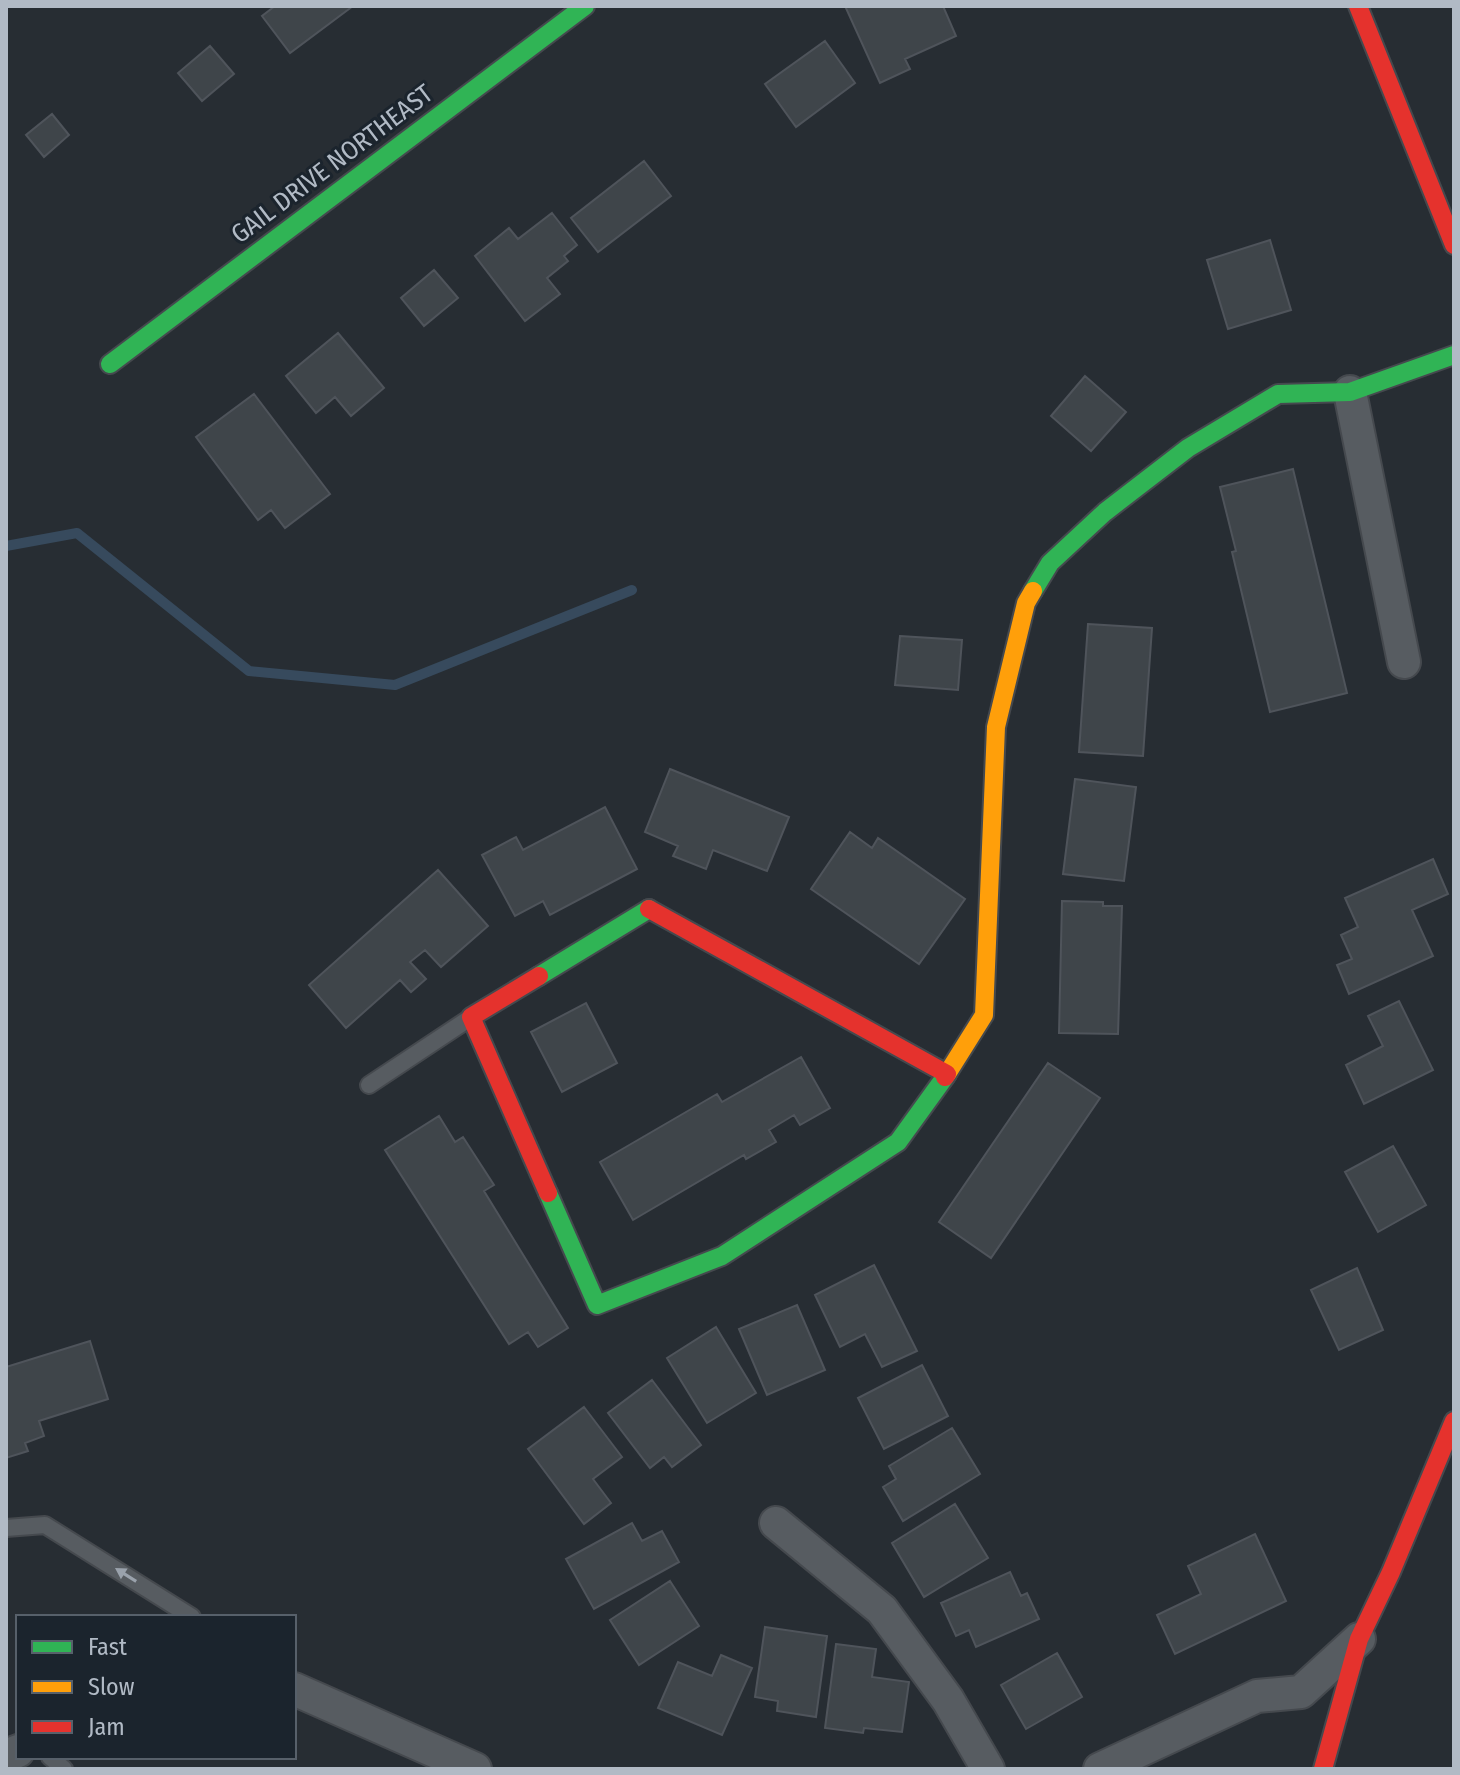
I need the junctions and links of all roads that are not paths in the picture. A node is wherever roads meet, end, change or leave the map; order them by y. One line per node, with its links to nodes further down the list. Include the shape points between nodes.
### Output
1 (585, 6): 5 (street, GAIL DRIVE NORTHEAST)
2 (1358, 6): 3 (street)
3 (1454, 245)
4 (1454, 355): 6 (street)
5 (110, 364)
6 (1350, 392): 7 (street); 9 (street, via 1278,394 1188,448 1050,563 1026,603 996,727 984,1015)
7 (1404, 662)
8 (471, 1017): 9 (street, via 649,909); 9 (street, via 597,1305 722,1256 898,1142); 10 (lane)
9 (947, 1074)
10 (369, 1085)
11 (1454, 1421): 15 (street)
12 (776, 1523): 18 (street, via 882,1610 948,1700)
13 (6, 1528): 14 (lane, one-way to 13, via 45,1525)
14 (189, 1615)
15 (1359, 1639): 19 (street, via 1301,1692 1257,1696); 20 (street)
16 (296, 1690): 17 (street)
17 (475, 1769)
18 (988, 1769)
19 (1100, 1769)
20 (1323, 1769)

